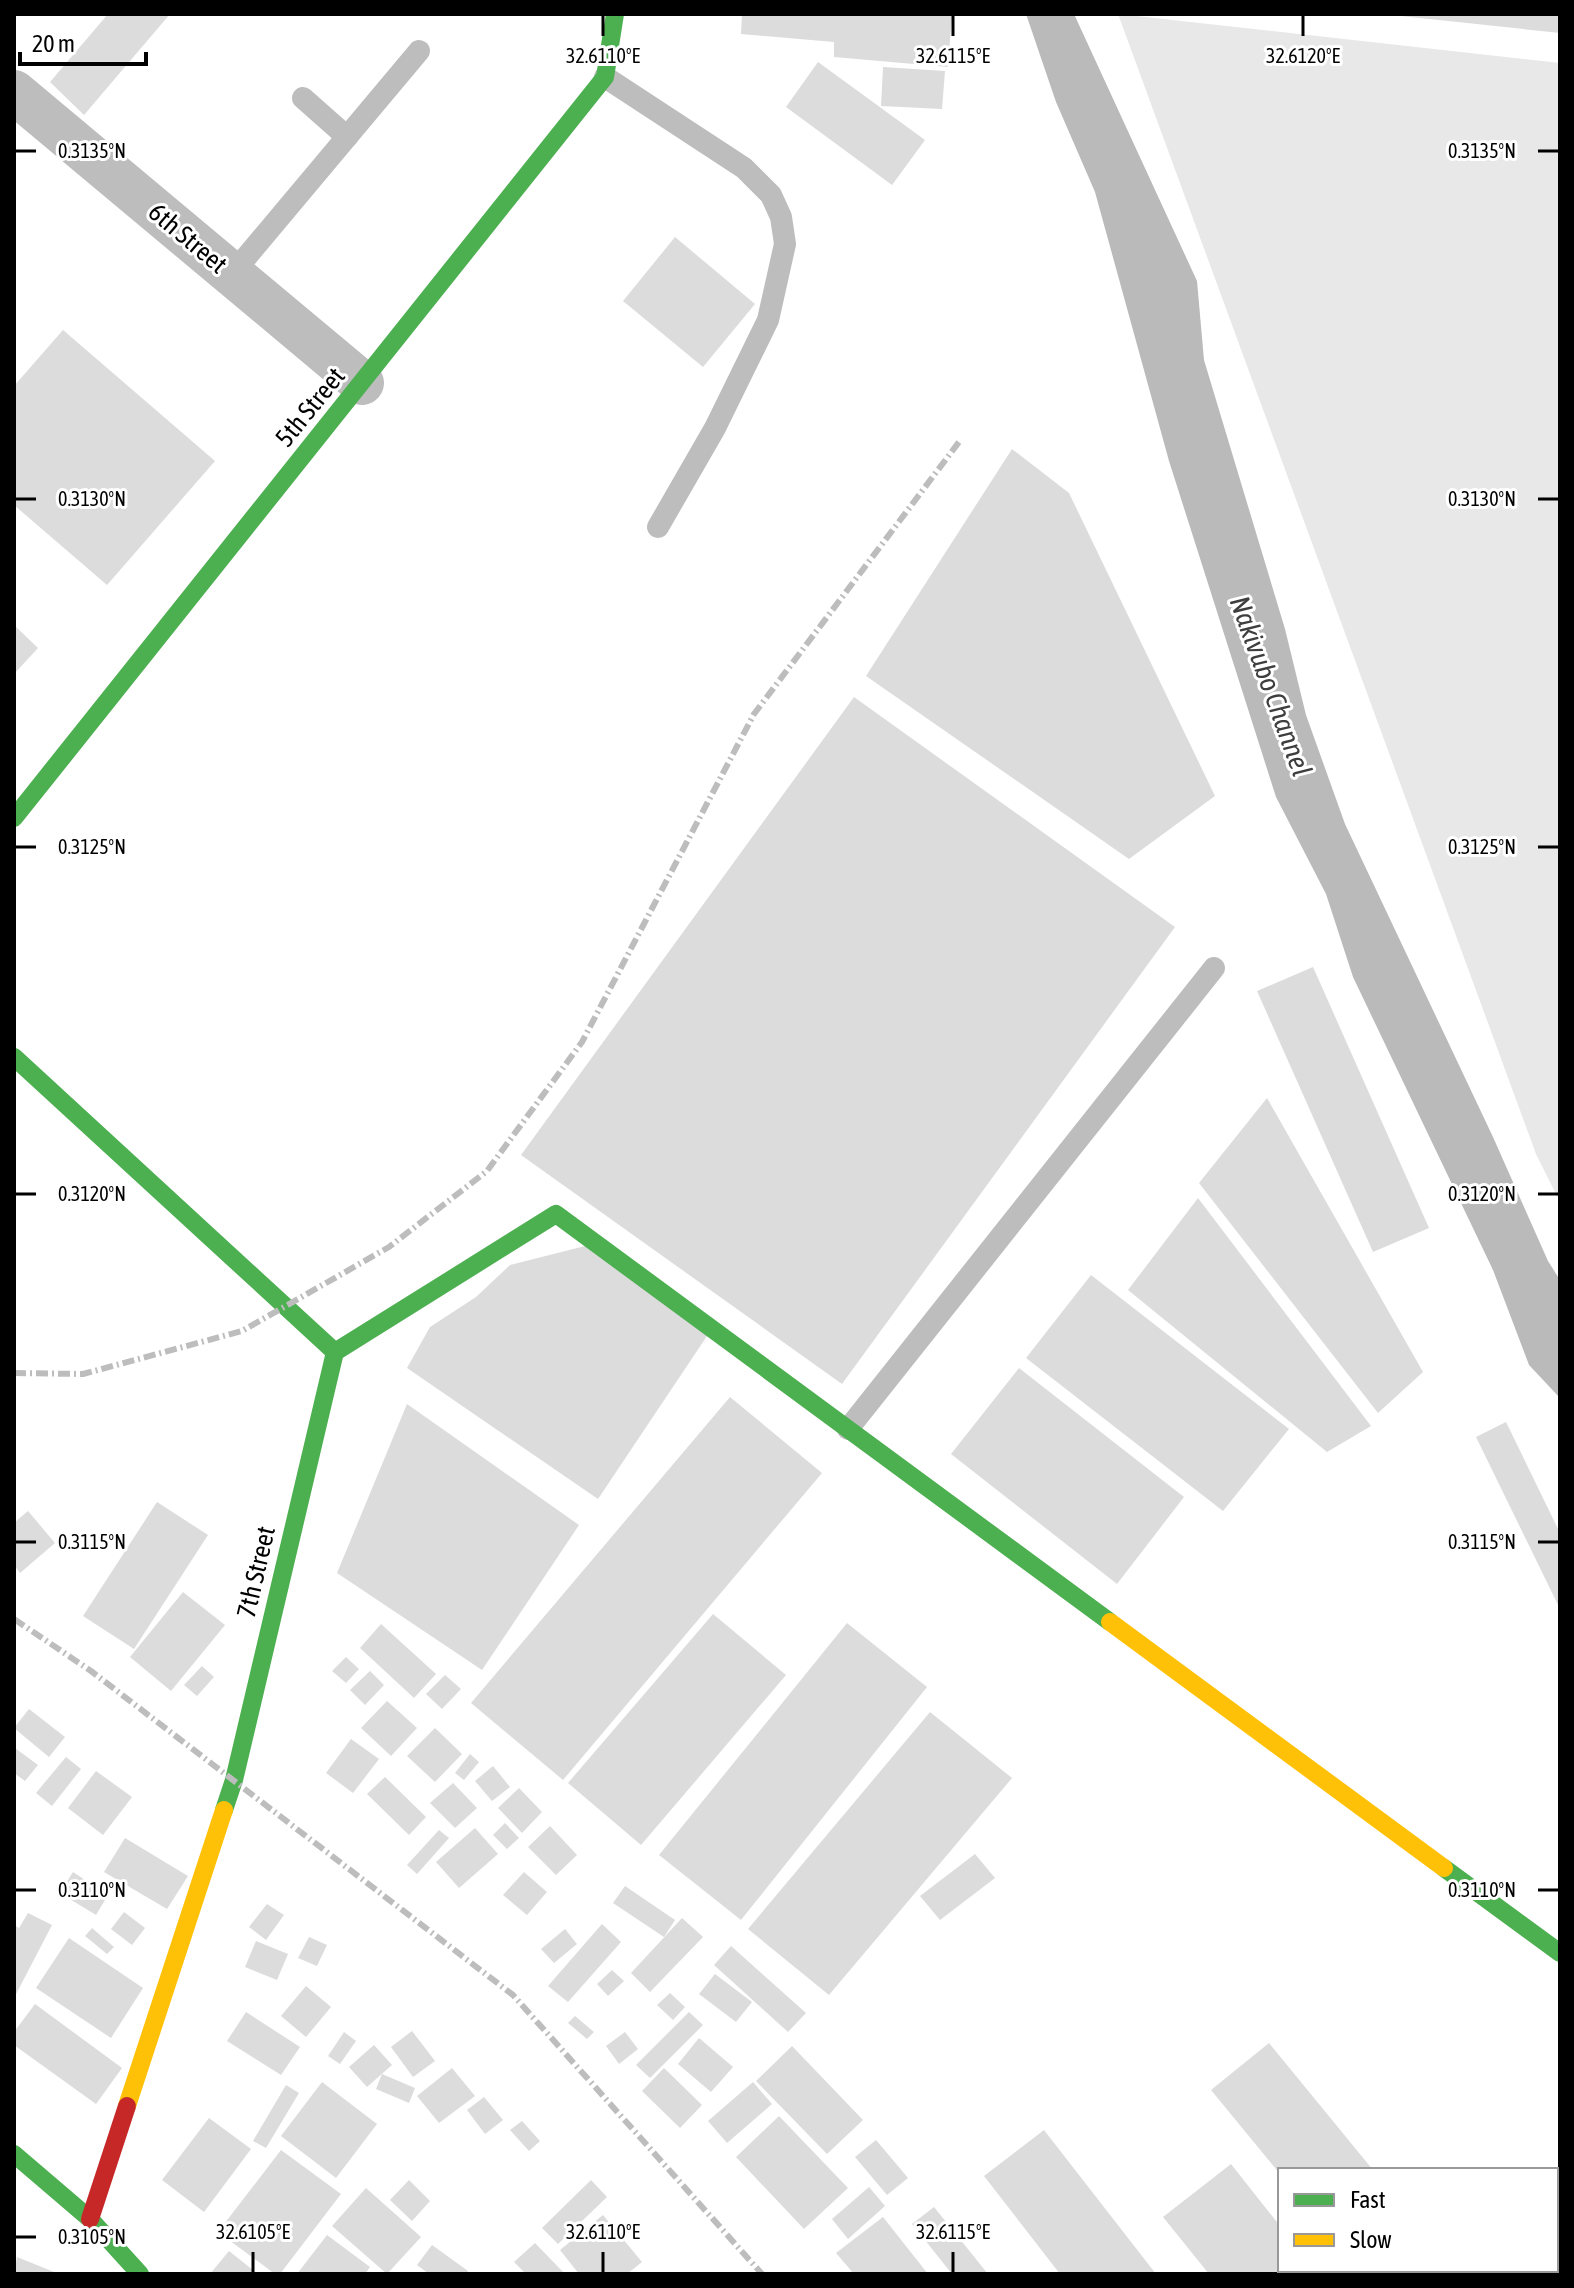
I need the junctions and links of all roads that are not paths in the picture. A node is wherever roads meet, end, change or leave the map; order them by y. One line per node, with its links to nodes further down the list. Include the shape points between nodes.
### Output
1 (615, 14): 3 (street, 5th Street)
2 (419, 51): 6 (lane)
3 (605, 77): 8 (street, 5th Street); 9 (lane, via 744,168 771,195 785,244 768,320)
4 (14, 92): 7 (street, 6th Street)
5 (303, 98): 6 (lane)
6 (347, 137): 7 (lane)
7 (232, 274): 8 (street, 6th Street)
8 (362, 383): 10 (street, 5th Street)
9 (658, 527)
10 (14, 818)
11 (1214, 968): 14 (lane)
12 (14, 1057): 13 (street)
13 (335, 1352): 14 (street, via 556,1214); 17 (street, 7th Street, via 234,1780)
14 (848, 1429): 15 (street)
15 (1560, 1953)
16 (14, 2154): 17 (street)
17 (90, 2219): 18 (street)
18 (140, 2274)

